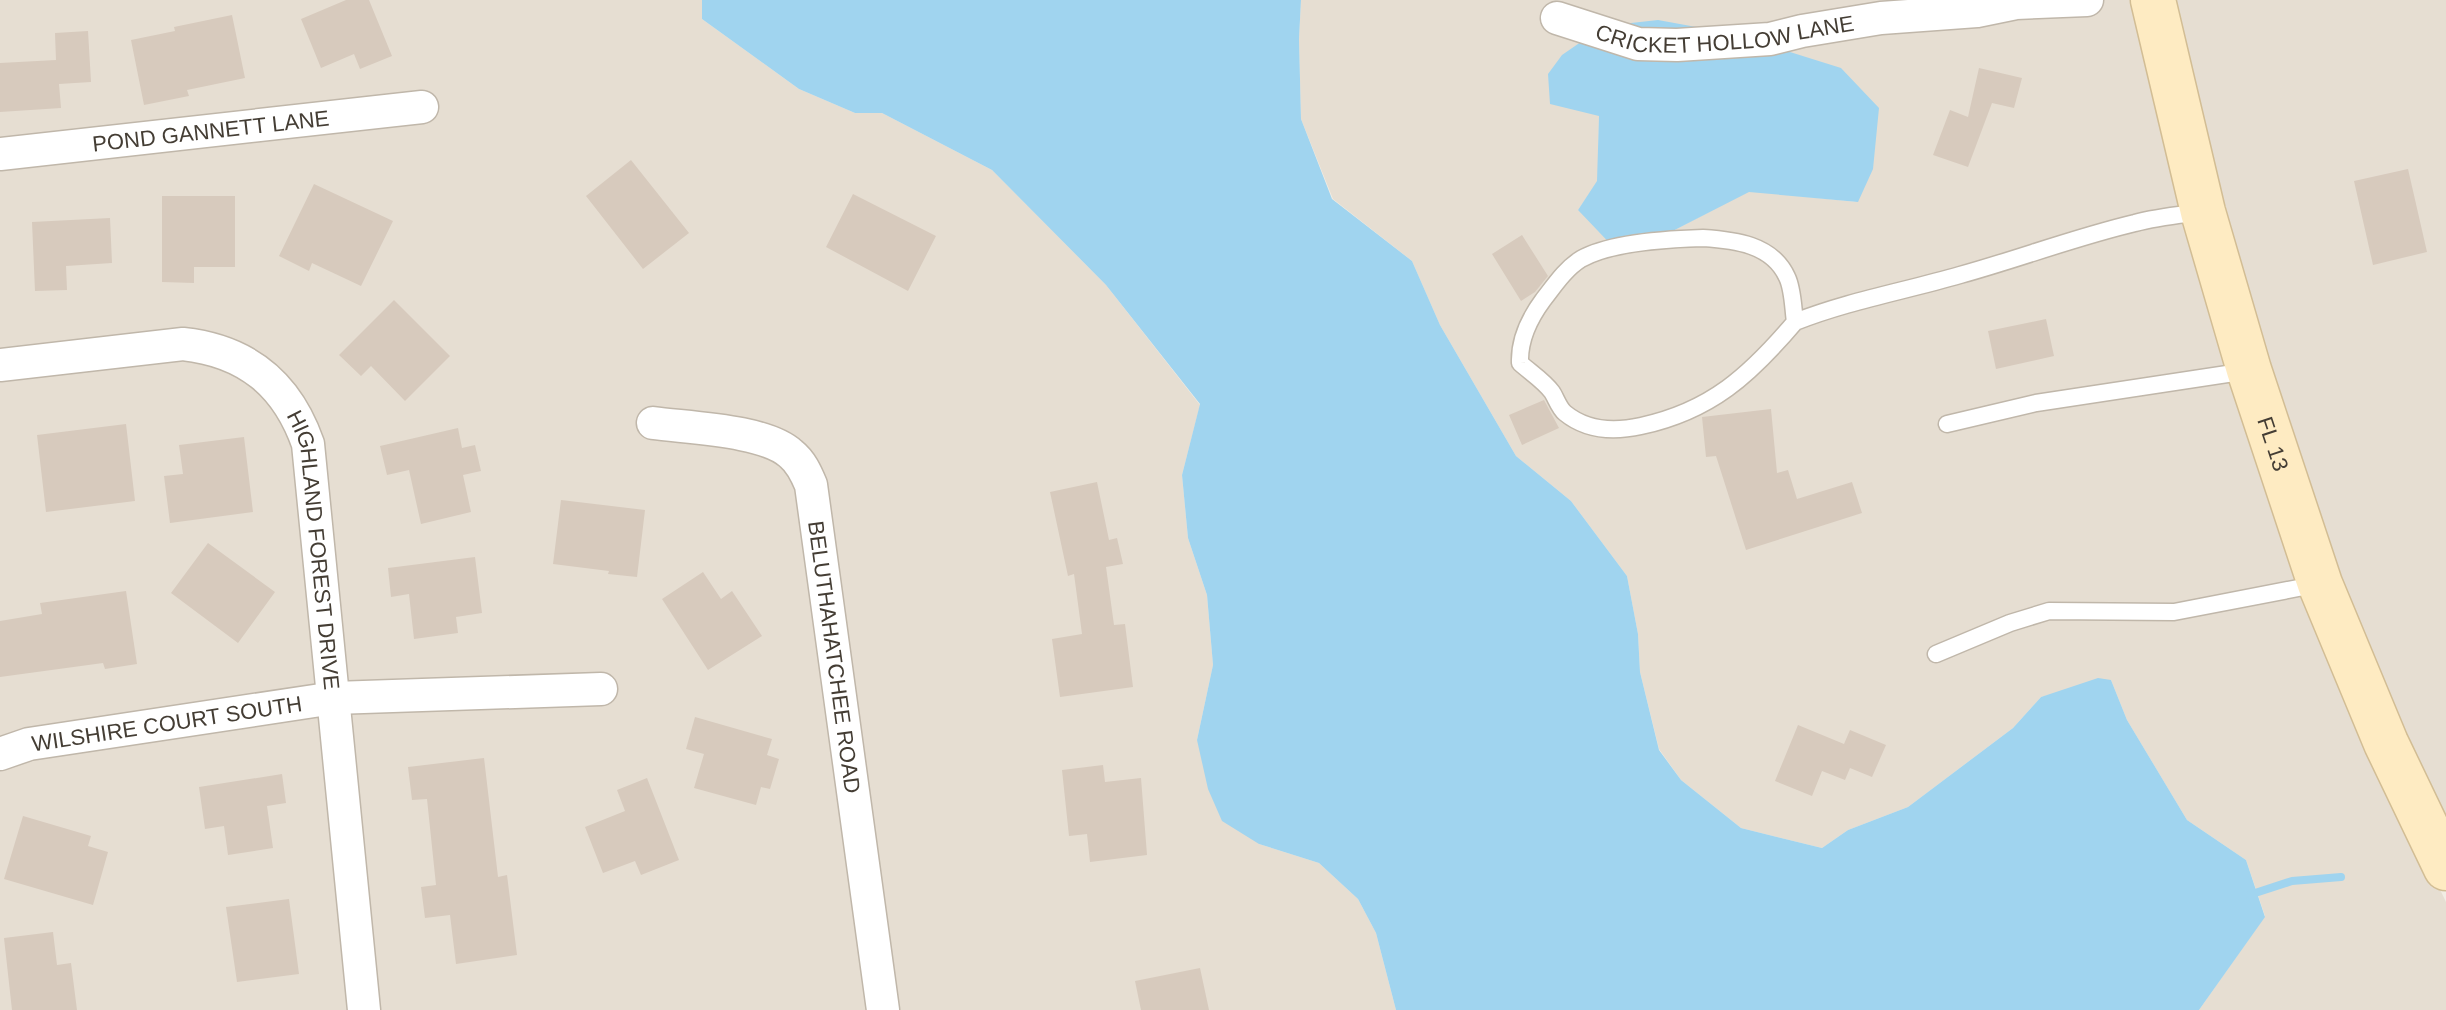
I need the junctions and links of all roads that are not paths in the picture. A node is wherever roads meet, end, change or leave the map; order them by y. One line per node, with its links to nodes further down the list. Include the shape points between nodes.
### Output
1 (2087, 0): 3 (street, CRICKET HOLLOW LANE, via 2016,3 1881,18 1770,39 1677,45 1638,44)
2 (2153, 0): 6 (main road, FL 13)
3 (1557, 18)
4 (422, 107): 5 (street, POND GANNETT LANE)
5 (0, 154)
6 (2203, 212): 7 (lane, via 2092,234); 9 (main road, FL 13)
7 (1795, 322): 7 (lane, via 1767,355 1707,403 1668,420 1624,430 1596,429 1564,412 1550,389 1520,363 1520,345 1534,312 1560,277 1581,259 1652,242 1737,240 1770,255 1787,277)
8 (0, 365): 15 (street, HIGHLAND FOREST DRIVE, via 193,345 233,356 261,372 286,396 308,444)
9 (2249, 370): 11 (lane, via 2036,403); 12 (main road, FL 13)
10 (653, 423): 19 (street, BELUTHAHATCHEE ROAD, via 760,437 792,454 811,485)
11 (1947, 424)
12 (2320, 584): 13 (lane, via 2174,612 2049,611); 17 (main road, FL 13, via 2386,743)
13 (1936, 654)
14 (601, 689): 15 (street, WILSHIRE COURT SOUTH)
15 (334, 698): 16 (street, WILSHIRE COURT SOUTH, via 29,744); 18 (street, HIGHLAND FOREST DRIVE)
16 (0, 754)
17 (2446, 868)
18 (364, 1010)
19 (883, 1010)

